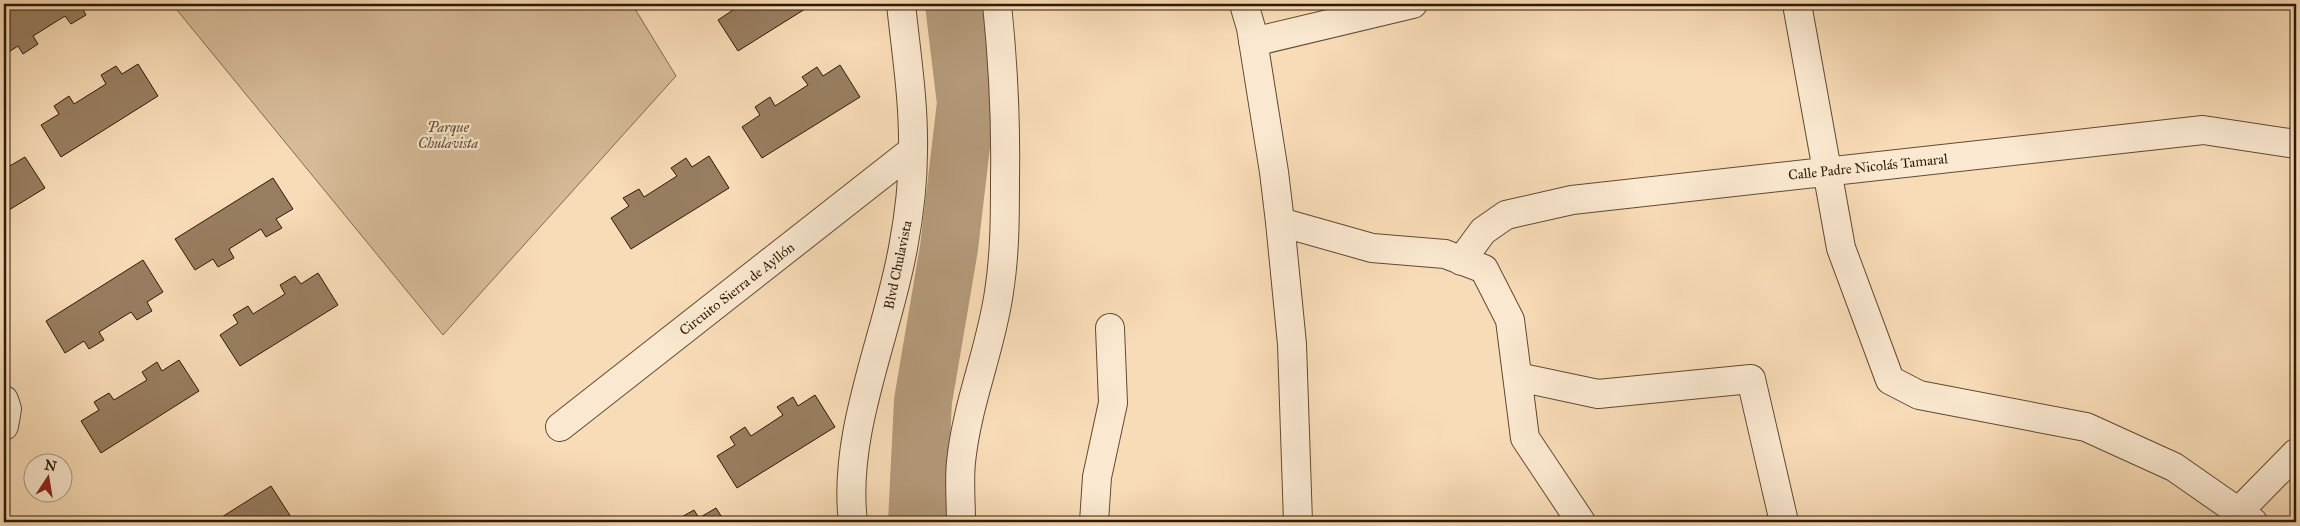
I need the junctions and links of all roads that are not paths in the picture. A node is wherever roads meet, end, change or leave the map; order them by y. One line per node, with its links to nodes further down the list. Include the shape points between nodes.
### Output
1 (901, 4): 8 (street, Blvd Chulavista)
2 (997, 4): 20 (street, via 1006,133 1004,250 991,338 970,411 961,462)
3 (1244, 4): 6 (street)
4 (1413, 4): 6 (street)
5 (1797, 4): 9 (street)
6 (1253, 42): 10 (street)
7 (2296, 144): 9 (street, Calle Padre Nicolás Tamaral, via 2203,130)
8 (913, 150): 16 (street, Circuito Sierra de Ayllón); 19 (street, Blvd Chulavista, via 903,250 860,420 851,476)
9 (1828, 172): 11 (street, Calle Padre Nicolás Tamaral, via 1572,200 1506,214 1484,231); 18 (street, via 1841,248 1890,380 1919,395 2086,427 2174,467)
10 (1280, 222): 11 (street, via 1372,248 1445,254); 22 (street, via 1292,344)
11 (1460, 260): 13 (street, via 1484,269 1510,320)
12 (1110, 328): 21 (street, via 1113,403 1097,477)
13 (1518, 377): 23 (street, via 1525,438); 24 (street, via 1598,394 1752,379)
14 (4, 400): 15 (street, via 7,409)
15 (4, 426)
16 (560, 427)
17 (2296, 454): 18 (street)
18 (2246, 517)
19 (853, 522)
20 (961, 522)
21 (1094, 522)
22 (1298, 522)
23 (1581, 522)
24 (1784, 522)

